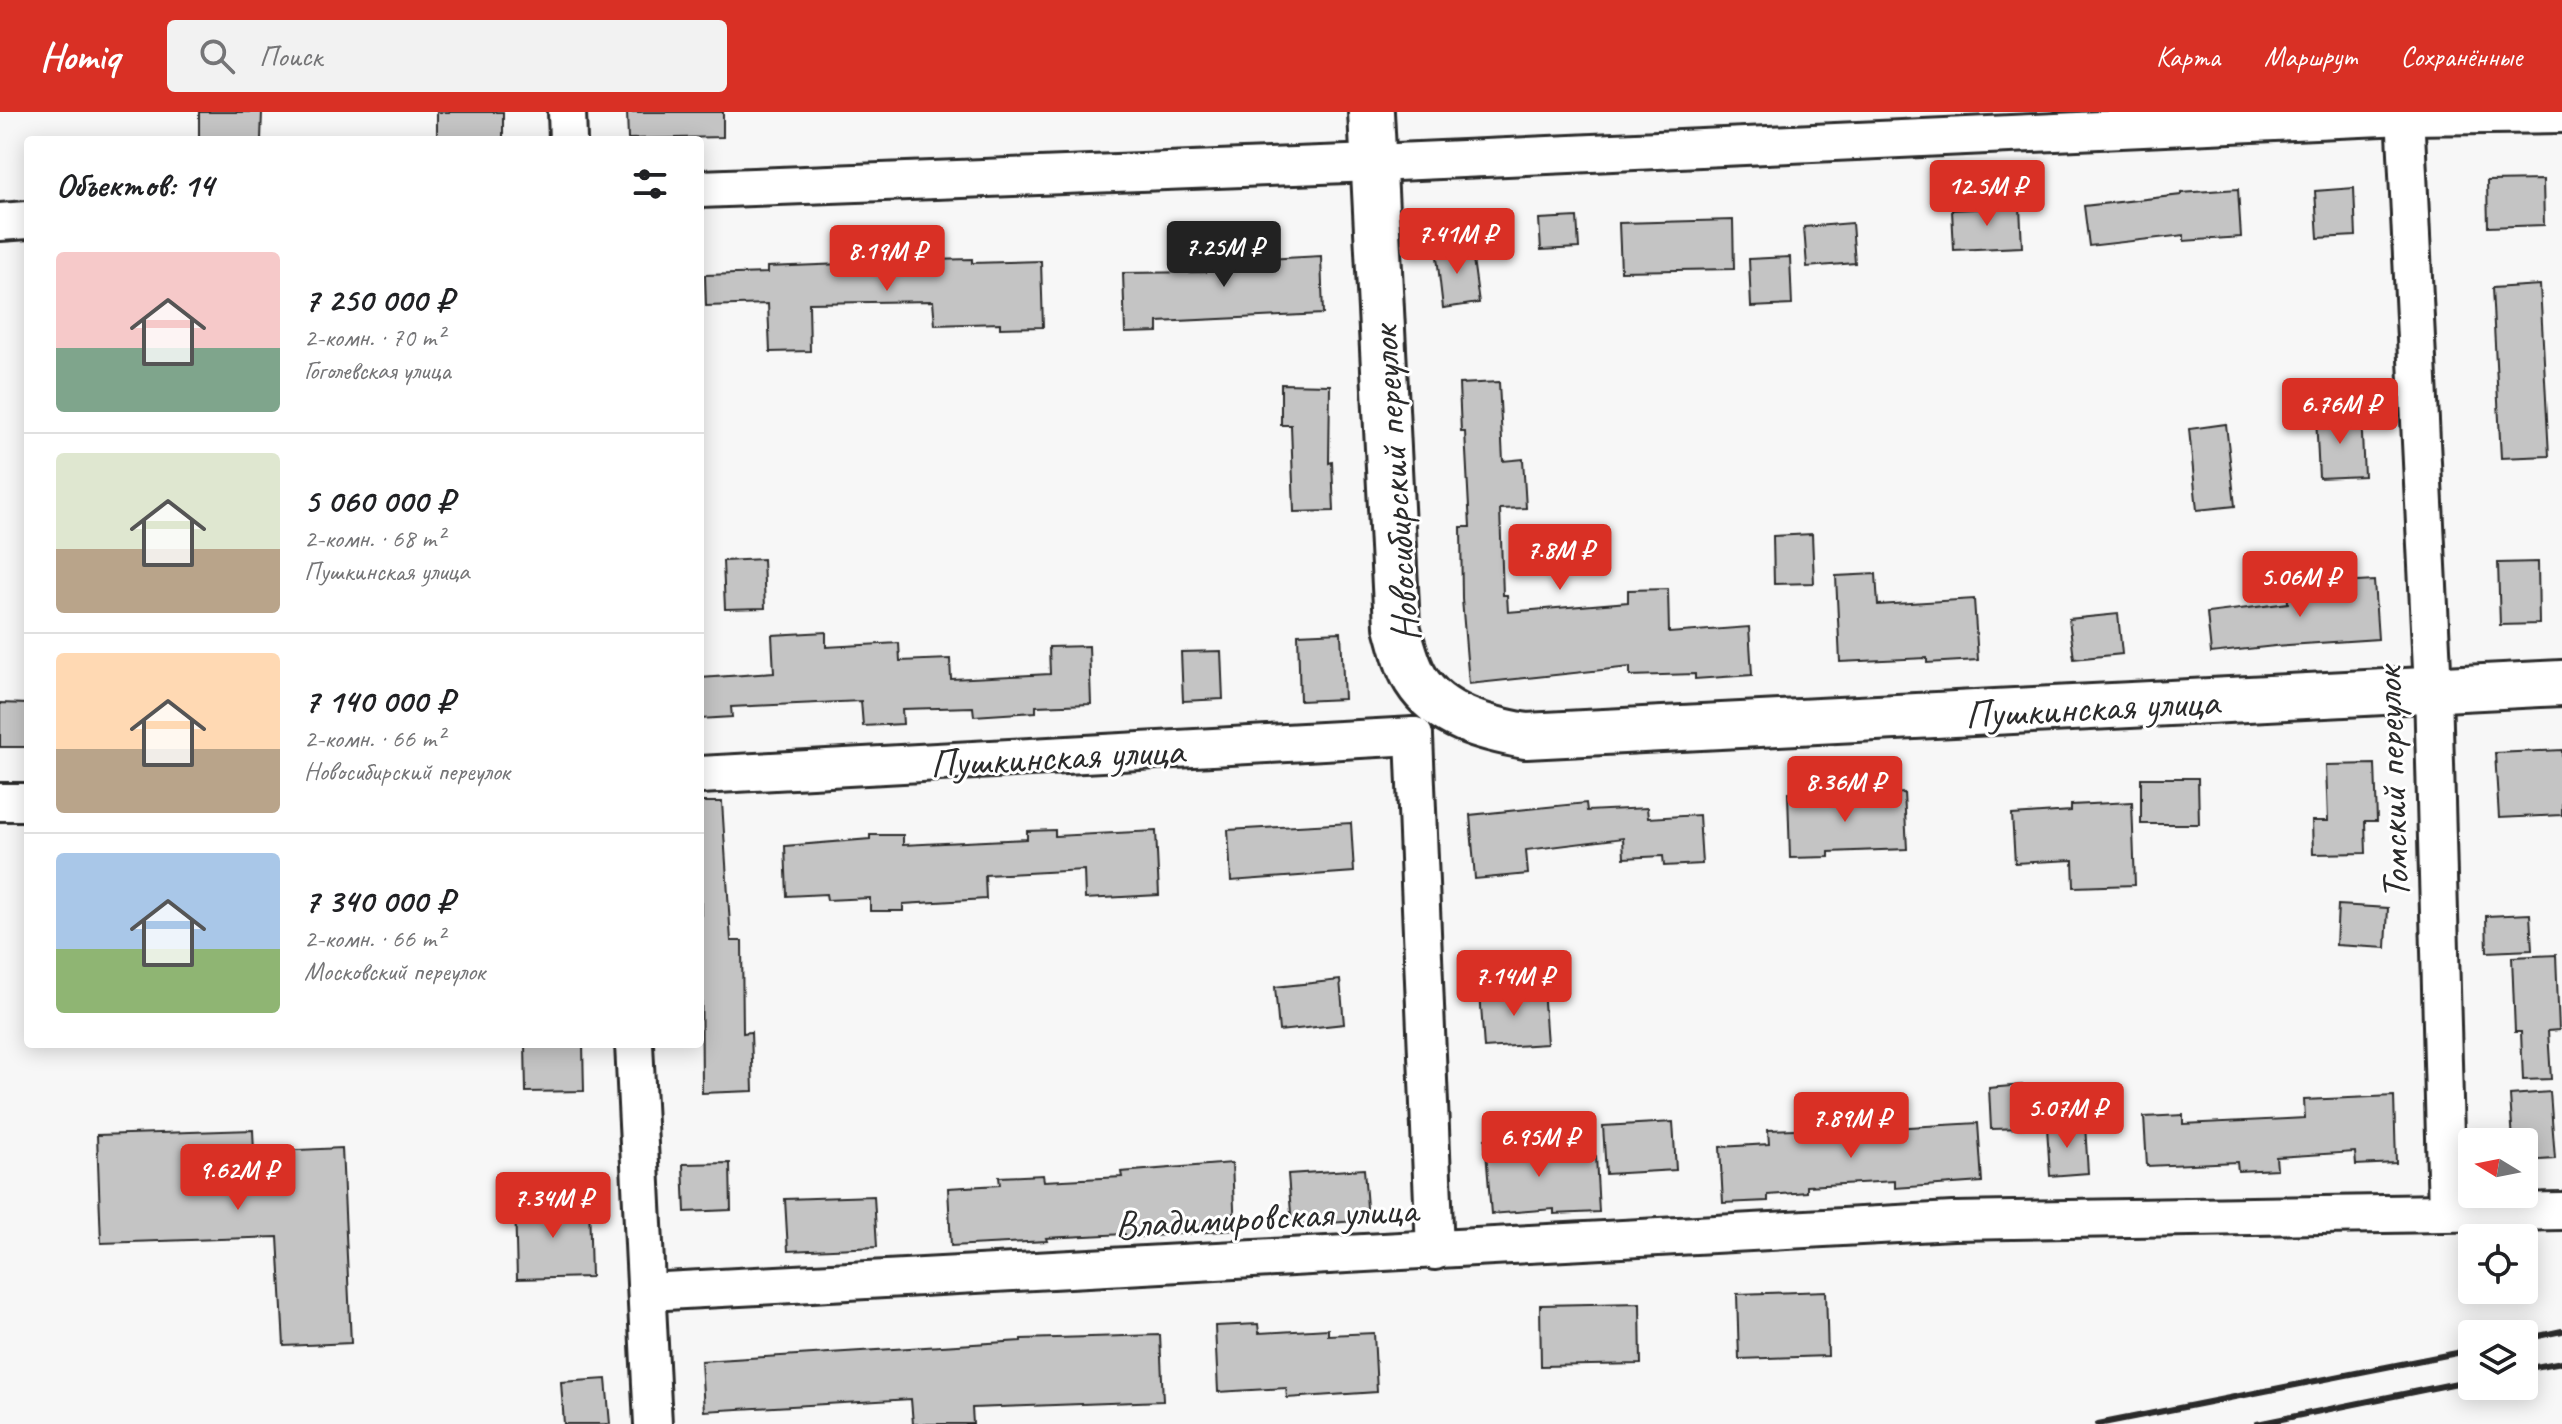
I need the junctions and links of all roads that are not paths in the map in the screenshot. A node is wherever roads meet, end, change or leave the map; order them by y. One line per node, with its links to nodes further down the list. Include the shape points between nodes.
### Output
1 (567, 112): 5 (street)
2 (1371, 112): 6 (street, Новосибирский переулок)
3 (2405, 114): 4 (street); 6 (street); 11 (street, Томский переулок)
4 (2562, 114)
5 (568, 136)
6 (1374, 163): 7 (street); 12 (street, Новосибирский переулок, via 1397,626)
7 (704, 189)
8 (24, 220): 9 (street)
9 (0, 222)
10 (2562, 683): 11 (street, Пушкинская улица)
11 (2433, 689): 12 (street, Пушкинская улица, via 1526,736 1462,718); 18 (street, Томский переулок)
12 (1426, 720): 13 (street, Пушкинская улица); 19 (street)
13 (704, 775)
14 (0, 802): 15 (street)
15 (24, 802)
16 (634, 1048): 20 (street)
17 (2562, 1211): 18 (street, Владимировская улица)
18 (2447, 1212): 19 (street, Владимировская улица, via 1953,1221)
19 (1435, 1251): 20 (street, Владимировская улица)
20 (647, 1292): 21 (street)
21 (653, 1424)

